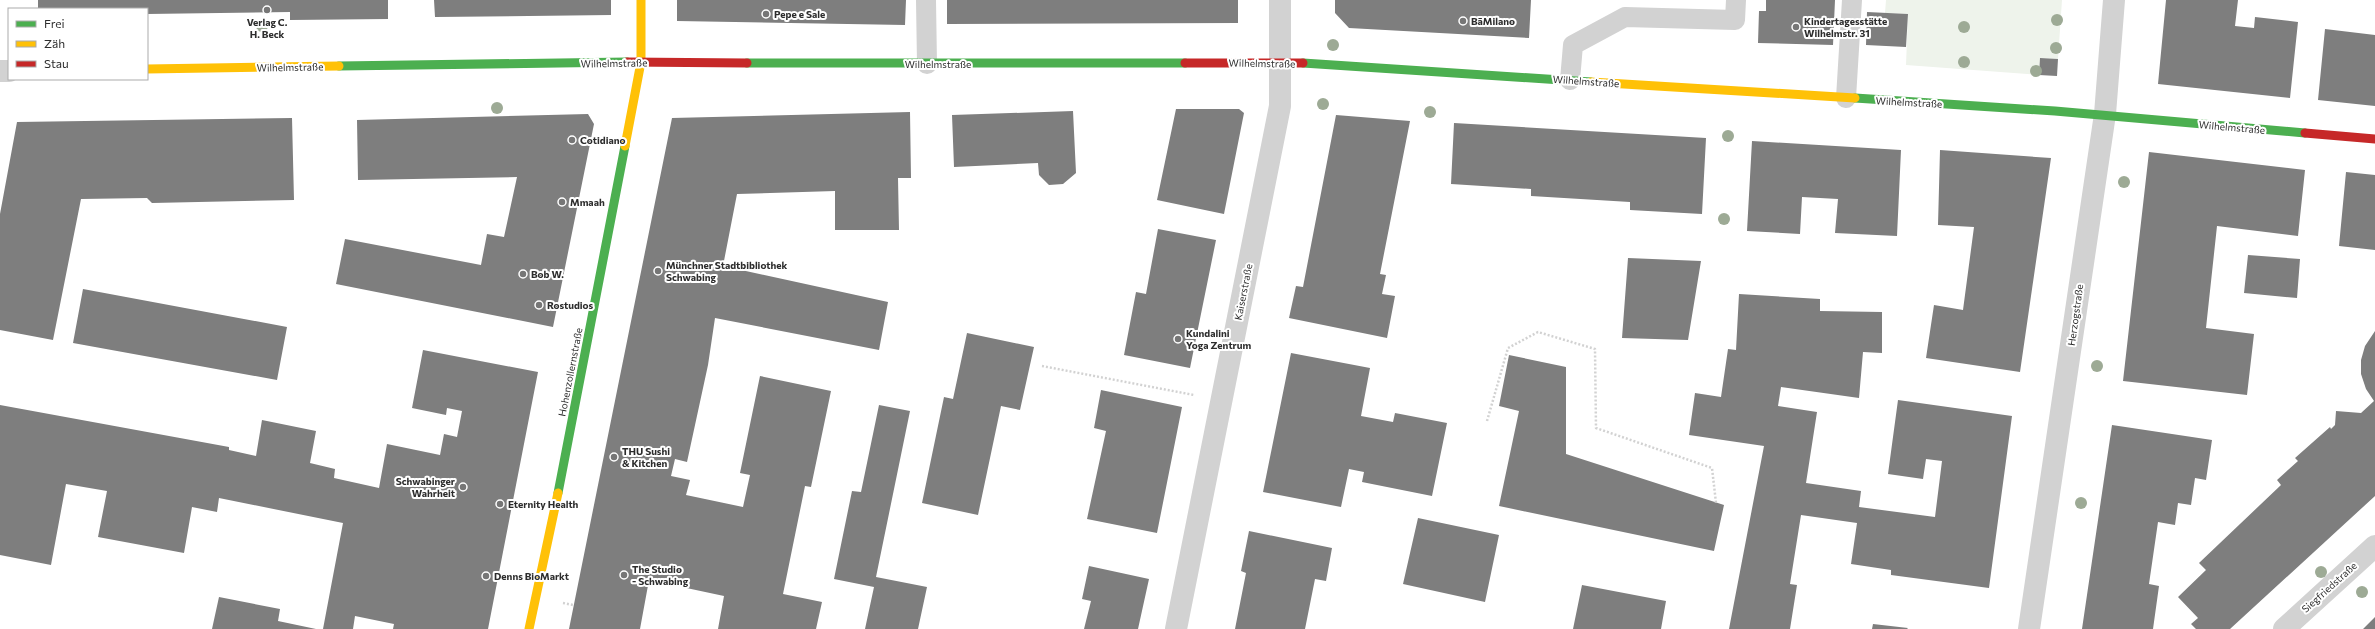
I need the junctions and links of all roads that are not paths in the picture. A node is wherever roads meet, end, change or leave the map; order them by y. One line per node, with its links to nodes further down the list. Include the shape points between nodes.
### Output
1 (641, 0): 7 (street, Hohenzollernstraße)
2 (926, 0): 9 (lane)
3 (1280, 0): 8 (street, Kaiserstraße)
4 (1736, 0): 11 (lane, via 1735,20 1625,17 1572,45)
5 (1852, 0): 12 (lane)
6 (2114, 0): 13 (street, Herzogstraße)
7 (641, 62): 9 (street, Wilhelmstraße); 10 (street, Wilhelmstraße); 16 (street, Hohenzollernstraße, via 565,459)
8 (1280, 62): 9 (street, Wilhelmstraße); 11 (street, Wilhelmstraße); 17 (street, Kaiserstraße, via 1280,106)
9 (927, 64)
10 (148, 69)
11 (1570, 80): 12 (street, Wilhelmstraße)
12 (1846, 98): 13 (street, Wilhelmstraße)
13 (2105, 114): 14 (street, Wilhelmstraße); 18 (street, Herzogstraße)
14 (2375, 140)
15 (2375, 546): 19 (street, Siegfriedstraße)
16 (528, 629)
17 (1176, 629)
18 (2029, 629)
19 (2284, 629)

